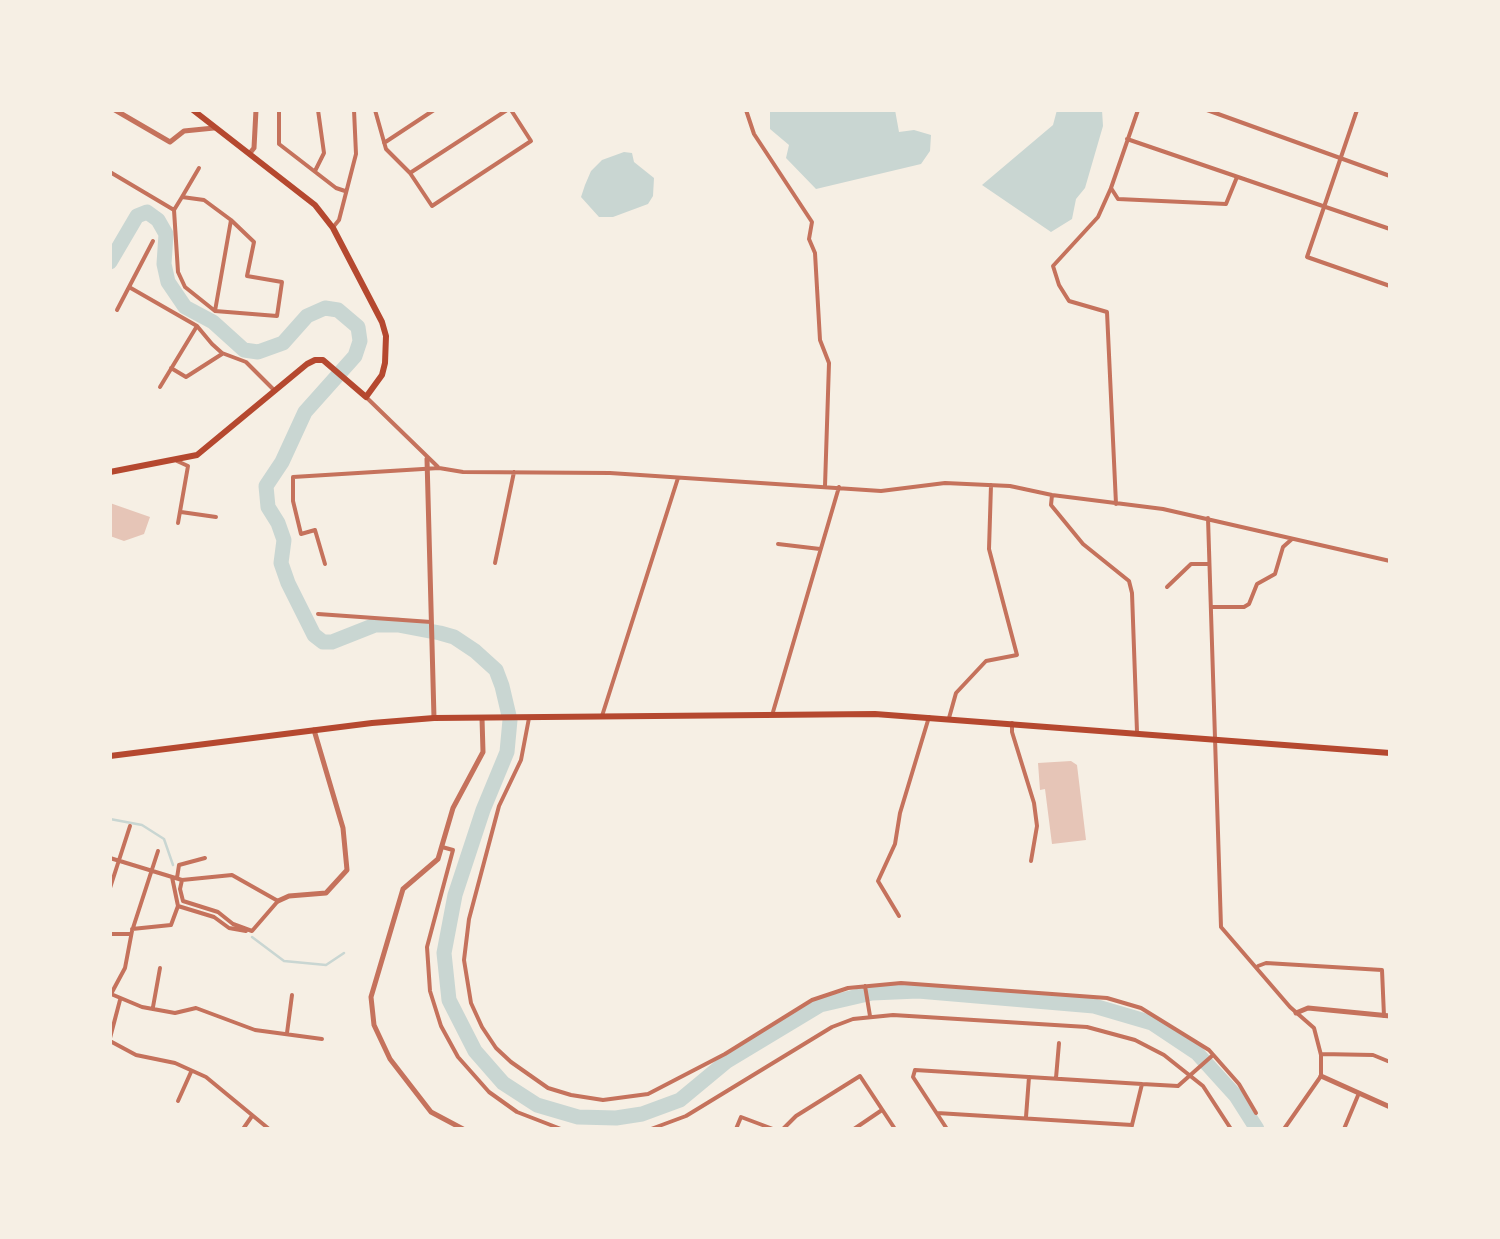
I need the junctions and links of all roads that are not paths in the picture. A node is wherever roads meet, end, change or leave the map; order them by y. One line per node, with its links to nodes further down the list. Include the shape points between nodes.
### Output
1 (115, 110): 14 (street, via 170,142 184,131)
2 (193, 110): 14 (main road)
3 (256, 110): 17 (street)
4 (279, 110): 20 (street, via 279,144)
5 (318, 110): 20 (street, via 324,153)
6 (354, 110): 28 (street, via 356,154)
7 (375, 110): 16 (street)
8 (432, 110): 16 (street)
9 (509, 110): 23 (street); 23 (street, via 531,141 432,206)
10 (746, 110): 58 (street, via 754,134 812,222 820,340 829,364)
11 (1138, 110): 15 (street)
12 (1207, 110): 18 (street)
13 (1357, 110): 18 (street)
14 (214, 128): 17 (main road)
15 (1128, 139): 25 (street); 27 (street)
16 (384, 143): 23 (street)
17 (250, 153): 33 (main road, via 316,205)
18 (1341, 159): 24 (street); 30 (street)
19 (199, 168): 29 (street)
20 (315, 171): 28 (street)
21 (110, 172): 26 (street)
22 (132, 173): 26 (street)
23 (410, 173)
24 (1390, 176)
25 (1237, 177): 27 (street, via 1226,204 1118,199); 30 (street)
26 (126, 182): 31 (street)
27 (1112, 188): 61 (street, via 1098,217 1054,266 1069,301 1107,312)
28 (346, 191): 33 (street)
29 (182, 197): 31 (street); 32 (street, via 204,200)
30 (1324, 207): 34 (street); 38 (street, via 1307,257)
31 (174, 210): 43 (street, via 178,272 185,287)
32 (230, 220): 43 (street); 43 (street, via 254,242 247,276 282,282 277,316)
33 (332, 228): 49 (main road, via 386,336 382,375)
34 (1390, 229)
35 (153, 241): 36 (street)
36 (147, 253): 37 (street); 39 (street)
37 (154, 257)
38 (1390, 286)
39 (129, 287): 41 (street); 44 (street)
40 (114, 299): 41 (street)
41 (120, 303): 42 (street)
42 (116, 310)
43 (215, 311)
44 (198, 326): 45 (street); 46 (street)
45 (222, 353): 46 (street, via 186,377); 48 (street, via 246,362)
46 (172, 368): 47 (street)
47 (160, 387)
48 (275, 391): 49 (main road, via 306,364 323,360); 51 (main road, via 212,446)
49 (366, 397): 50 (street)
50 (427, 459): 52 (street); 53 (street)
51 (177, 461): 54 (main road); 62 (street, via 188,466)
52 (439, 468): 53 (street); 55 (street)
53 (427, 469): 71 (street, via 293,477 302,534 315,530); 76 (street)
54 (110, 472)
55 (514, 472): 56 (street); 70 (street)
56 (678, 478): 58 (street); 78 (street)
57 (991, 485): 59 (street); 60 (street); 83 (street, via 989,549 1017,655 986,661 956,693)
58 (825, 486): 59 (street)
59 (839, 487): 68 (street)
60 (1052, 495): 61 (street); 86 (street, via 1051,505 1132,593)
61 (1116, 504): 64 (street)
62 (180, 512): 63 (street); 65 (street)
63 (216, 517)
64 (1208, 518): 66 (street); 72 (street)
65 (178, 524)
66 (1292, 540): 69 (street); 74 (street, via 1249,604)
67 (778, 544): 68 (street)
68 (820, 549): 77 (street)
69 (1390, 560)
70 (494, 563)
71 (325, 564)
72 (1209, 564): 73 (street, via 1190,564); 74 (street)
73 (1168, 587)
74 (1210, 607): 87 (street)
75 (318, 614): 76 (street)
76 (431, 624): 80 (street)
77 (773, 714): 78 (main road); 79 (main road)
78 (602, 716): 82 (main road)
79 (929, 717): 83 (main road); 102 (street, via 878,880)
80 (434, 718): 81 (main road); 85 (main road)
81 (482, 718): 82 (main road); 91 (street, via 483,752 453,808)
82 (527, 718): 110 (street, via 522,760 499,806 464,960 482,1027 529,1077 584,1098 648,1094 812,1000)
83 (949, 719): 84 (main road)
84 (1012, 723): 86 (main road); 96 (street, via 1034,803)
85 (314, 730): 89 (main road); 100 (street, via 343,828 346,870 326,893)
86 (1137, 734): 87 (main road)
87 (1214, 739): 88 (main road); 106 (street, via 1221,927)
88 (1390, 753)
89 (110, 756)
90 (130, 826): 95 (street)
91 (442, 847): 141 (street, via 438,859 403,890 371,998 374,1025 390,1059 432,1112); 142 (street, via 452,850 427,947 441,1026 489,1092)
92 (158, 851): 97 (street)
93 (110, 858): 95 (street)
94 (204, 858): 98 (street, via 179,864)
95 (119, 860): 97 (street); 99 (street)
96 (1031, 860)
97 (151, 870): 98 (street); 104 (street)
98 (177, 878): 100 (street, via 232,875); 101 (street); 103 (street, via 184,901)
99 (110, 888)
100 (278, 901): 103 (street)
101 (178, 906): 103 (street); 104 (street, via 171,924)
102 (900, 916)
103 (252, 931)
104 (132, 932): 105 (street); 112 (street, via 111,994)
105 (110, 934)
106 (1258, 966): 114 (street); 116 (street, via 1382,970)
107 (160, 968): 108 (street)
108 (160, 978): 109 (street); 113 (street)
109 (169, 980)
110 (865, 987): 115 (street); 122 (street, via 900,983 1107,998 1158,1016)
111 (292, 995): 117 (street)
112 (120, 1000): 113 (street); 119 (street)
113 (153, 1006): 117 (street, via 175,1013 196,1008 255,1030)
114 (1296, 1013): 116 (street, via 1308,1008); 121 (street, via 1314,1028)
115 (870, 1014): 125 (street, via 1109,1031 1150,1047); 143 (street, via 832,1027 686,1116)
116 (1387, 1016)
117 (287, 1033): 118 (street)
118 (322, 1039)
119 (110, 1040): 124 (street)
120 (1059, 1043): 128 (street)
121 (1321, 1054): 123 (street); 126 (street)
122 (1212, 1056): 125 (street); 135 (street)
123 (1390, 1062)
124 (191, 1072): 131 (street); 136 (street, via 217,1084)
125 (1192, 1075): 129 (street, via 1178,1086); 150 (street)
126 (1322, 1076): 130 (street); 151 (street)
127 (1029, 1077): 128 (street); 134 (street, via 916,1070 912,1077); 137 (street)
128 (1056, 1078): 129 (street)
129 (1142, 1084): 138 (street)
130 (1360, 1094): 132 (street); 152 (street)
131 (178, 1101)
132 (1390, 1107)
133 (882, 1110): 146 (street, via 860,1076); 147 (street); 148 (street)
134 (936, 1113): 137 (street); 149 (street)
135 (1256, 1113)
136 (252, 1116): 139 (street); 140 (street)
137 (1026, 1118): 138 (street)
138 (1132, 1127)
139 (242, 1129)
140 (269, 1129)
141 (463, 1129)
142 (561, 1129)
143 (651, 1129)
144 (736, 1129): 145 (street, via 741,1116)
145 (773, 1129)
146 (782, 1129)
147 (854, 1129)
148 (894, 1129)
149 (947, 1129)
150 (1231, 1129)
151 (1284, 1129)
152 (1344, 1129)

